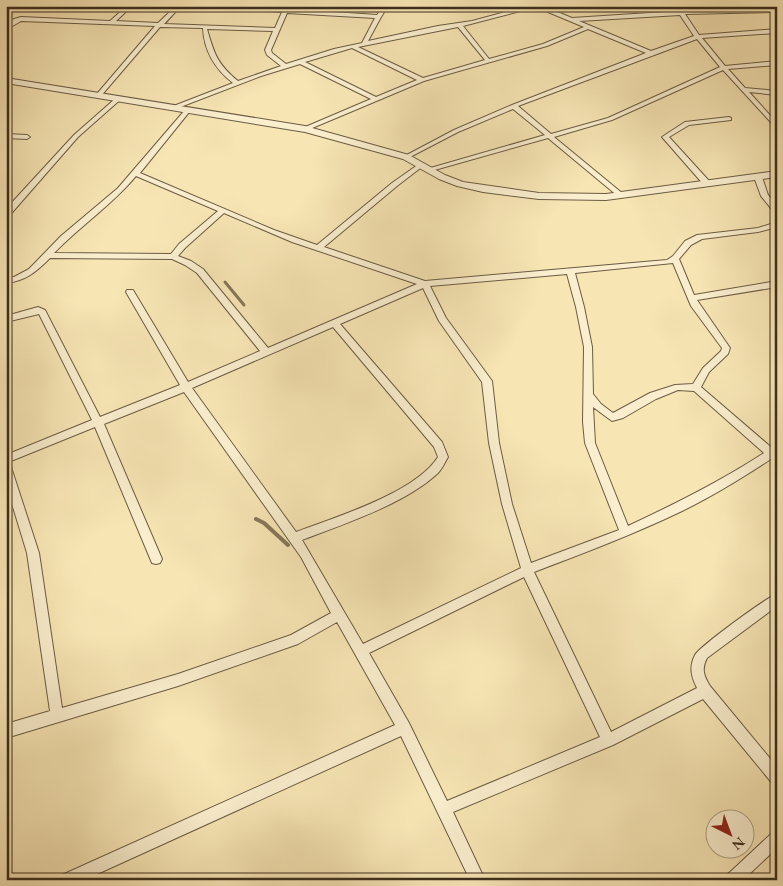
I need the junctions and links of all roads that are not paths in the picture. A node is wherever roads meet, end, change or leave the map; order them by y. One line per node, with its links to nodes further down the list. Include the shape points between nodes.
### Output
1 (130, 6): 11 (street)
2 (180, 6): 12 (street)
3 (212, 6): 6 (street)
4 (386, 6): 9 (street)
5 (537, 6): 10 (street); 13 (street)
6 (286, 8): 9 (street); 17 (street)
7 (777, 10): 8 (street)
8 (681, 13): 10 (street); 19 (street)
9 (378, 17): 20 (street)
10 (570, 20): 14 (street)
11 (112, 22): 12 (street); 15 (street, via 21,19)
12 (159, 25): 16 (street); 33 (street)
13 (459, 25): 20 (street); 24 (street)
14 (588, 27): 22 (street); 24 (street, via 545,45)
15 (6, 28)
16 (205, 29): 17 (street); 30 (street, via 218,68)
17 (276, 30): 26 (street, via 268,50)
18 (777, 31): 19 (street)
19 (696, 37): 22 (street); 27 (street)
20 (364, 44): 21 (street)
21 (352, 46): 23 (street); 29 (street)
22 (651, 53): 36 (street)
23 (299, 61): 26 (street); 35 (street)
24 (488, 61): 29 (street)
25 (777, 62): 27 (street)
26 (284, 66): 30 (street)
27 (723, 68): 31 (street); 43 (street, via 610,119)
28 (6, 80): 33 (street)
29 (422, 80): 35 (street)
30 (237, 83): 37 (street)
31 (745, 90): 32 (street); 40 (street)
32 (777, 92)
33 (98, 96): 34 (street)
34 (118, 99): 37 (street); 54 (street, via 76,136)
35 (376, 99): 41 (street)
36 (514, 106): 43 (street); 45 (street, via 456,131)
37 (173, 108): 38 (street)
38 (187, 111): 41 (street); 47 (street)
39 (729, 119): 50 (street, via 687,123 665,137)
40 (777, 127)
41 (305, 129): 45 (street)
42 (6, 136): 44 (street)
43 (550, 136): 46 (street); 51 (street)
44 (27, 137)
45 (406, 158): 46 (street)
46 (425, 168): 51 (street, via 460,184 508,192 574,198); 56 (street)
47 (137, 174): 53 (street); 57 (street)
48 (777, 174): 49 (street)
49 (758, 177): 50 (street); 52 (street, via 765,196)
50 (707, 183): 51 (street)
51 (618, 195)
52 (777, 210)
53 (222, 211): 56 (street, via 285,238); 58 (street)
54 (6, 214)
55 (777, 224): 59 (street, via 740,233 699,237 685,244)
56 (318, 248): 62 (street)
57 (46, 254): 58 (street); 61 (street, via 25,276)
58 (173, 257): 68 (street, via 200,271)
59 (676, 259): 60 (street); 65 (street)
60 (570, 271): 62 (street); 71 (street, via 588,347)
61 (6, 280)
62 (424, 284): 67 (street); 79 (street, via 442,319 486,381 494,443 507,504)
63 (777, 284): 65 (street)
64 (130, 292): 69 (street)
65 (692, 298): 70 (street, via 726,348 703,374)
66 (6, 319): 72 (street, via 38,310 42,312)
67 (334, 322): 68 (street); 77 (street, via 438,445 443,457 438,468 403,492)
68 (266, 352): 69 (street)
69 (186, 387): 72 (street); 77 (street)
70 (696, 388): 71 (street, via 678,387 612,417 598,408); 73 (street)
71 (589, 396): 76 (street, via 590,443)
72 (98, 422): 74 (street); 78 (street)
73 (775, 454): 76 (street, via 680,507)
74 (6, 459)
75 (6, 467): 84 (street, via 33,553)
76 (625, 532): 79 (street)
77 (294, 538): 81 (street)
78 (156, 559)
79 (528, 570): 82 (street); 87 (street)
80 (777, 599): 83 (street, via 703,654 696,664 697,676)
81 (339, 616): 82 (street); 84 (street, via 294,640 178,680)
82 (361, 651): 85 (street)
83 (705, 691): 87 (street); 88 (street)
84 (57, 715): 86 (street)
85 (404, 728): 89 (street); 91 (street)
86 (6, 731)
87 (608, 740): 89 (street)
88 (777, 778)
89 (444, 810): 92 (street)
90 (777, 838): 93 (street)
91 (67, 880)
92 (478, 880)
93 (732, 880)

